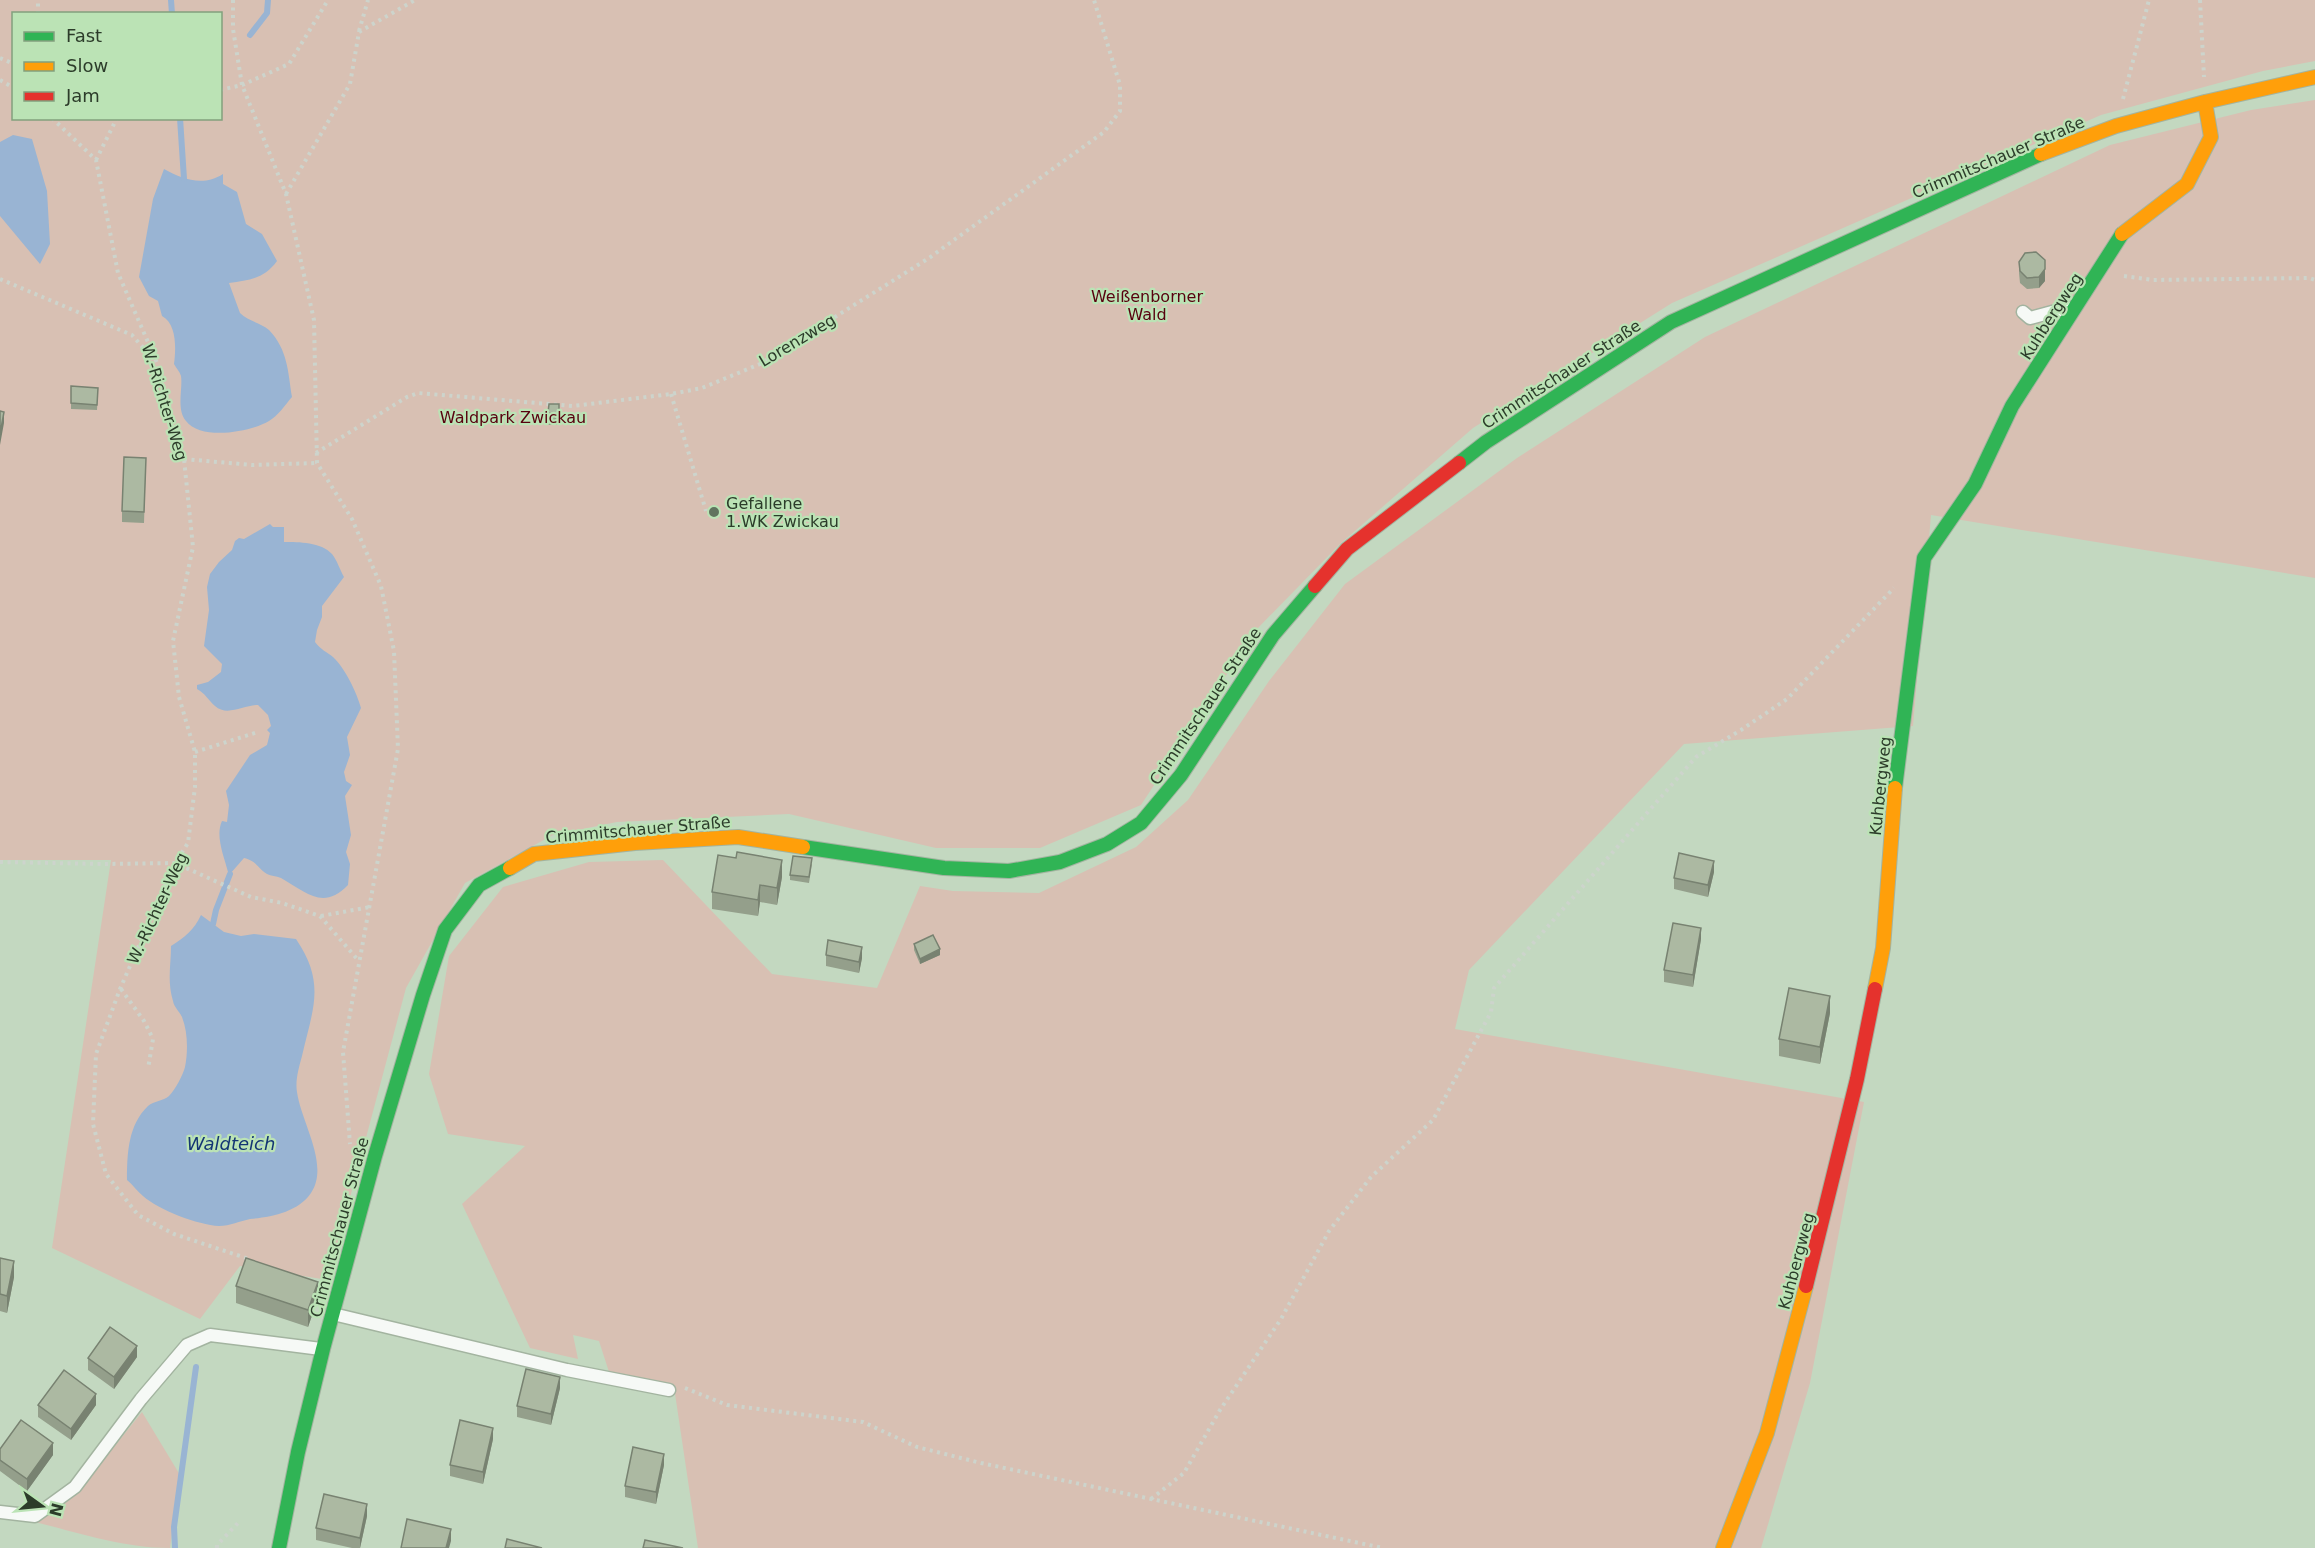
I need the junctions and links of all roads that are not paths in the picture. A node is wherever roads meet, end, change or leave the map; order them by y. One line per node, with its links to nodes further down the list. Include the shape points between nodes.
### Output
1 (2315, 77): 2 (main road, Crimmitschauer Straße)
2 (2205, 102): 3 (main road, Kuhbergweg, via 2211,137 2187,184 2120,235); 5 (main road, Crimmitschauer Straße, via 2116,126 2026,160 1671,322 1486,442 1347,549 1273,635 1181,776 1141,823 1107,844 1060,862 1009,871 944,868 738,837 635,843 534,854 479,885 445,930 375,1156)
3 (2077, 306): 4 (lane, via 2030,318); 10 (main road, Kuhbergweg, via 2012,406 1975,484 1924,558 1891,818 1883,948 1857,1079 1767,1433)
4 (2023, 312)
5 (332, 1314): 6 (main road, Crimmitschauer Straße); 7 (lane, via 567,1370)
6 (323, 1349): 8 (lane, via 210,1335 186,1345 75,1487 34,1516); 9 (main road, Crimmitschauer Straße)
7 (673, 1387)
8 (0, 1512)
9 (279, 1548)
10 (1723, 1548)

